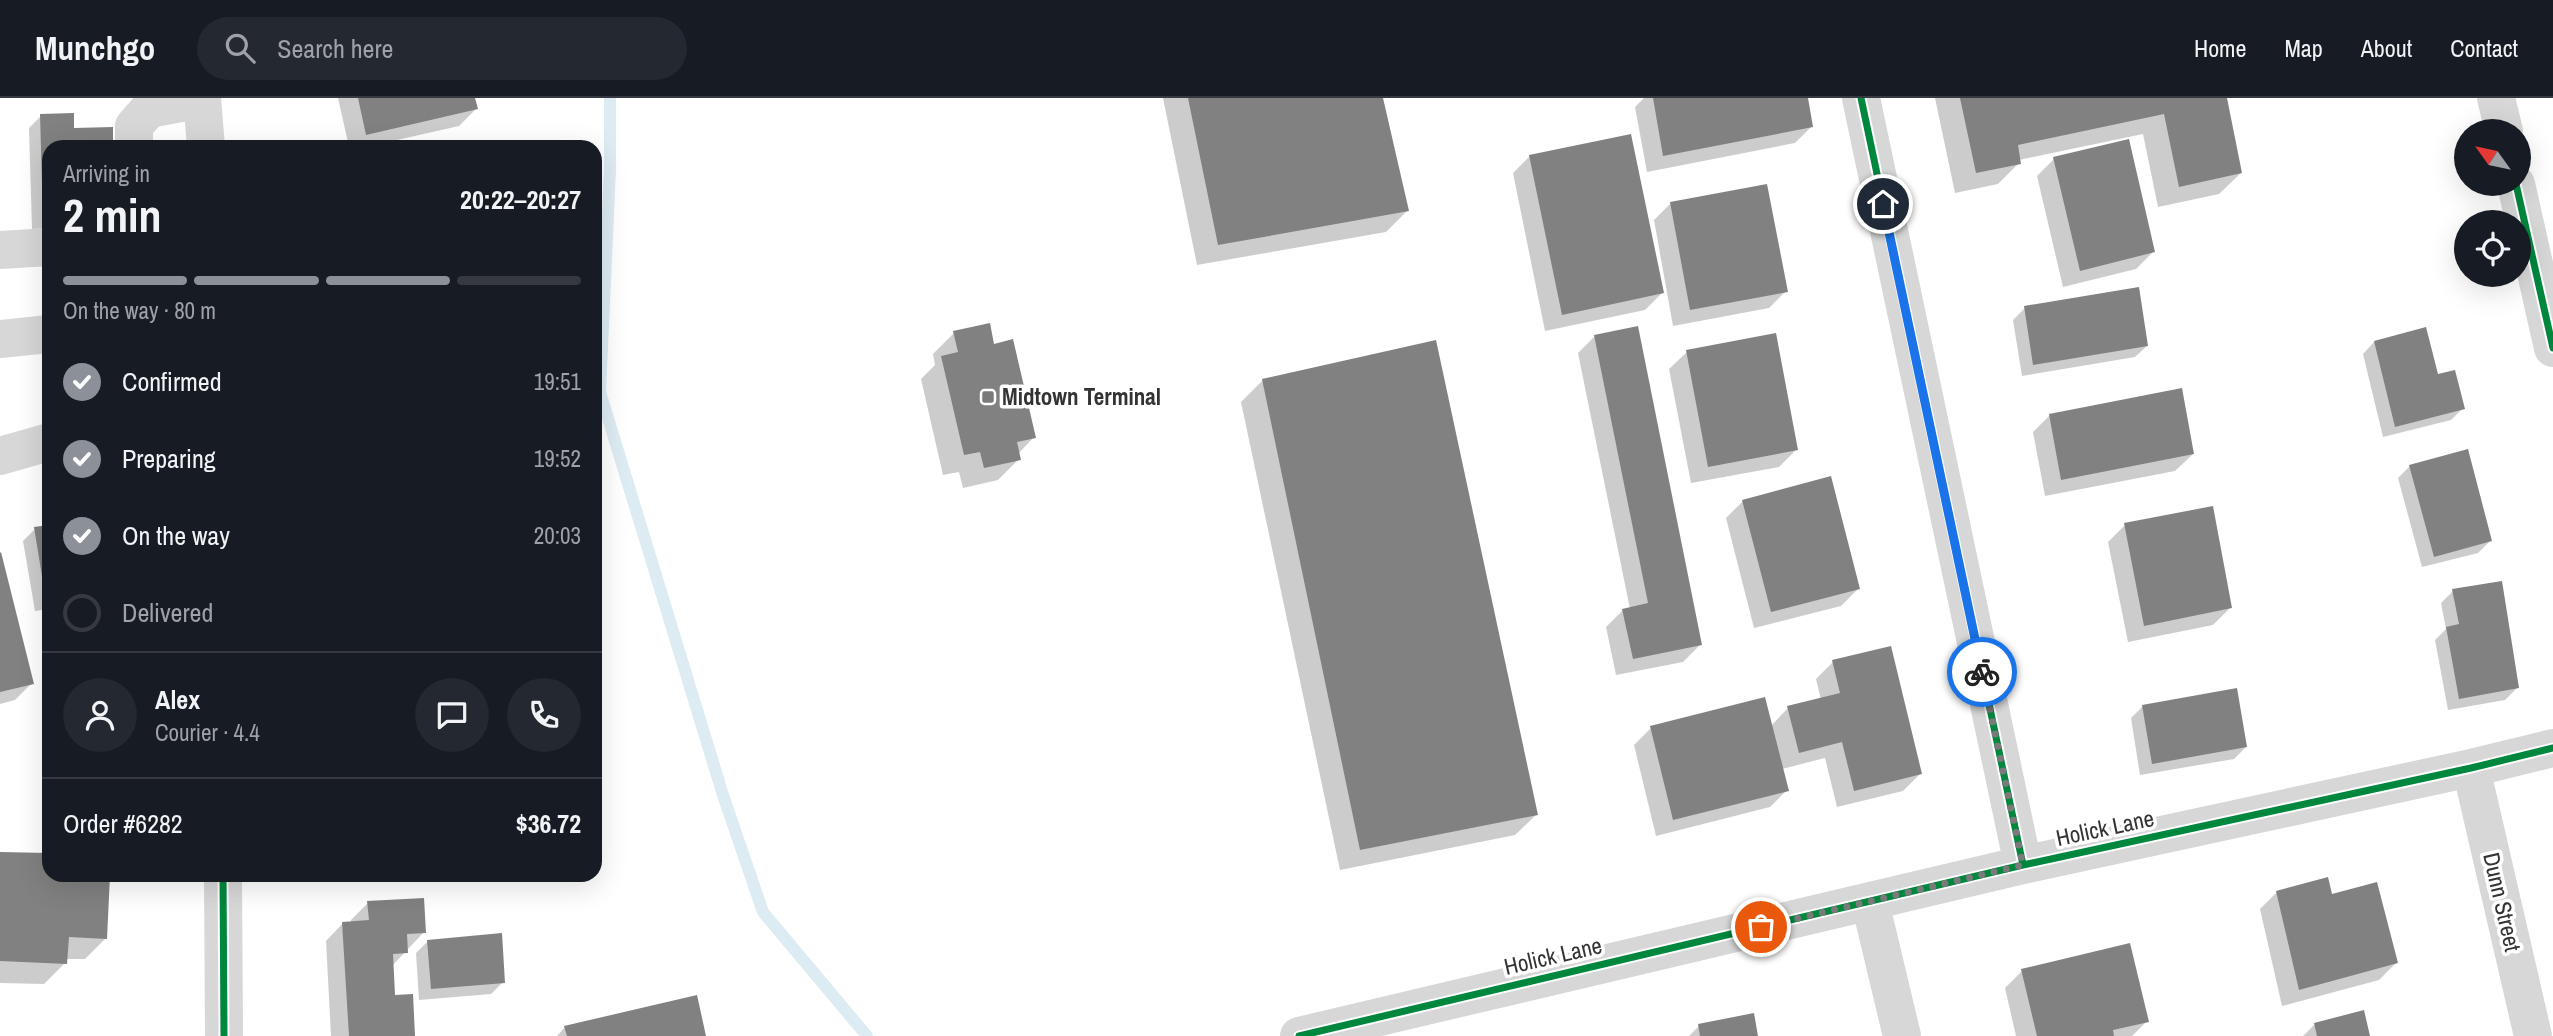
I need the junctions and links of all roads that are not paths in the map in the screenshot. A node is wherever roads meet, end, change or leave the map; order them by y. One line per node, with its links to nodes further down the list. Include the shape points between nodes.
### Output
1 (1860, 98): 17 (street)
2 (2496, 98): 4 (street)
3 (202, 99): 5 (street, via 149,110 134,126); 6 (street)
4 (2501, 119)
5 (134, 140)
6 (205, 140)
7 (2519, 196): 12 (street)
8 (42, 247): 9 (street)
9 (0, 250)
10 (42, 335): 11 (street)
11 (0, 339)
12 (2553, 348)
13 (42, 444): 14 (street)
14 (0, 456)
15 (2553, 748): 16 (street, Holick Lane)
16 (2471, 768): 17 (street, Holick Lane); 23 (street, Dunn Street)
17 (2023, 865): 19 (street, Holick Lane)
18 (223, 882): 20 (street)
19 (1870, 902): 21 (street, Holick Lane); 22 (street)
20 (224, 1036)
21 (1299, 1036)
22 (1902, 1036)
23 (2533, 1036)

